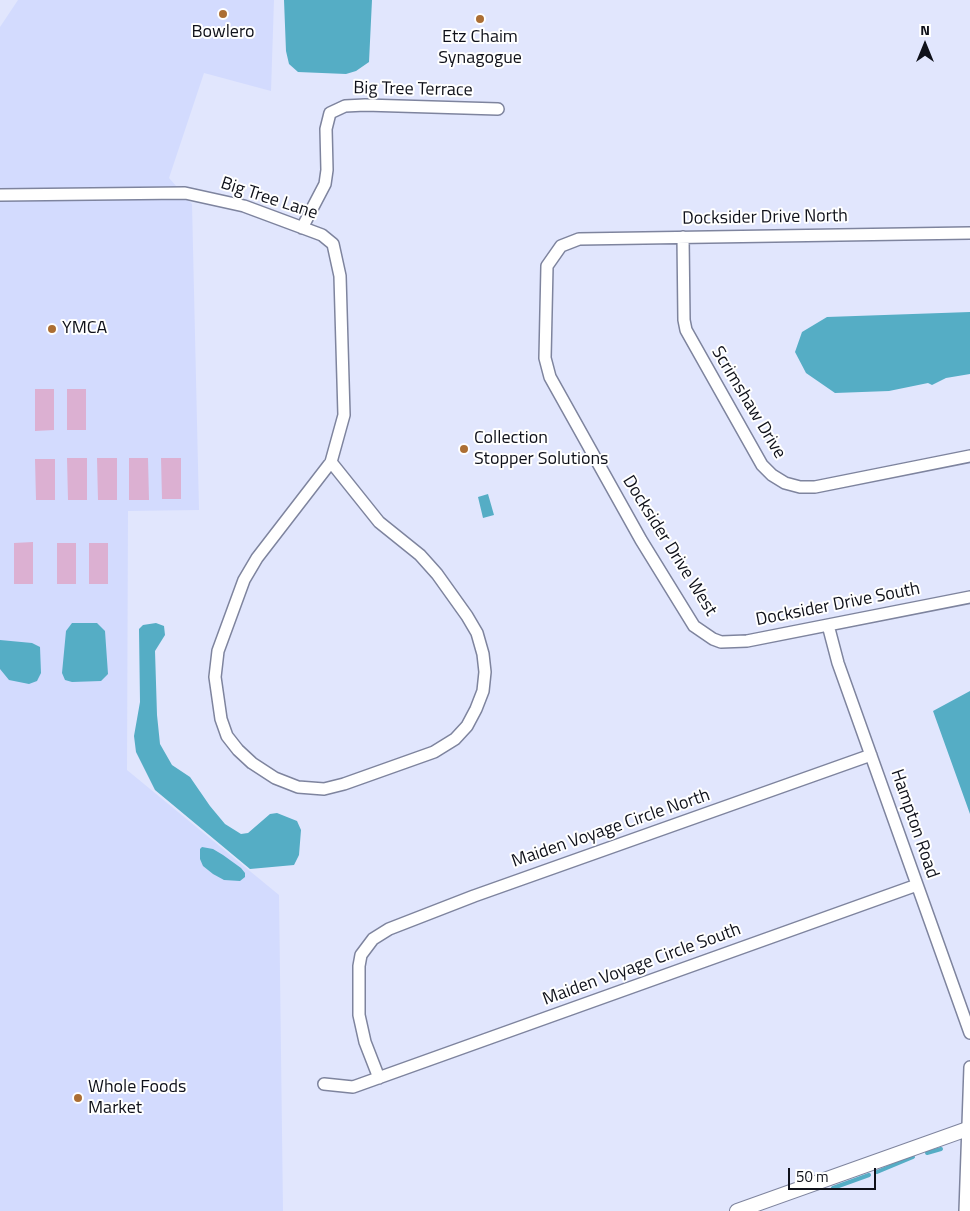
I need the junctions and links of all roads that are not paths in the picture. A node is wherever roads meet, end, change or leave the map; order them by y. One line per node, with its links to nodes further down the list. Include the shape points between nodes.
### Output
1 (498, 109): 3 (street, Big Tree Terrace, via 365,105 345,106 330,113 326,129 324,184)
2 (0, 195): 3 (street, Big Tree Lane, via 185,192 244,206)
3 (302, 228): 8 (street, Big Tree Lane, via 322,235 333,244 340,276 344,415)
4 (970, 233): 5 (street, Docksider Drive North)
5 (683, 236): 6 (street, Docksider Drive North, via 579,239); 7 (street, Scrimshaw Drive, via 686,330 762,465 772,475 784,483 814,487)
6 (561, 246): 11 (street, Docksider Drive West, via 552,256 546,274 545,358 550,377 694,626)
7 (970, 456)
8 (331, 462): 8 (street, via 379,522 420,555 437,574 477,633 485,672 483,691 467,726 455,740 434,752 386,770 324,789 287,783 252,763 238,750 227,736 216,699 215,677 218,651 244,580 257,558)
9 (970, 597): 10 (street, Docksider Drive South)
10 (828, 625): 11 (street, Docksider Drive South, via 748,641 721,642); 12 (street, Hampton Road, via 838,663)
11 (713, 639)
12 (872, 755): 13 (street, Hampton Road); 16 (street, Maiden Voyage Circle North, via 389,928 366,945 359,966 359,1015)
13 (918, 885): 14 (street, Hampton Road); 16 (street, Maiden Voyage Circle South)
14 (970, 1033)
15 (970, 1067): 18 (street)
16 (379, 1078): 17 (street, Maiden Voyage Circle South, via 353,1087)
17 (324, 1084)
18 (969, 1129): 19 (street); 20 (street)
19 (737, 1211)
20 (965, 1211)

